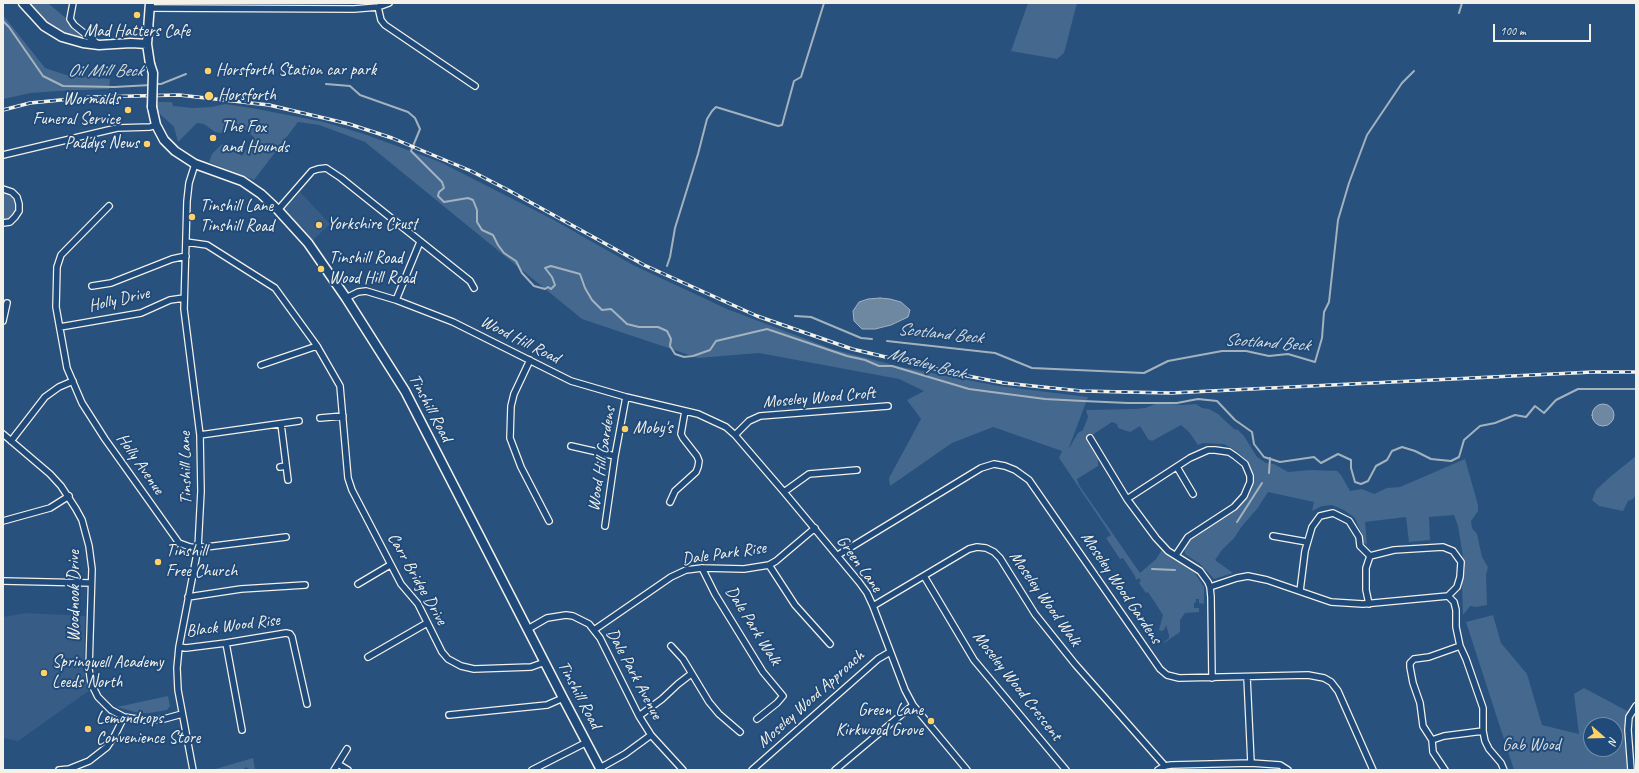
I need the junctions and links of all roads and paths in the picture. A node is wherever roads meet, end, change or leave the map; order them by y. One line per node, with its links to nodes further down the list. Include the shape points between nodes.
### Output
1 (23, 3): 7 (street, via 44,26 59,35)
2 (73, 3): 7 (street, via 70,19)
3 (389, 3): 5 (street)
4 (150, 5): 5 (street, via 354,9); 6 (street, Tinshill Road)
5 (378, 7): 8 (street, via 385,25)
6 (147, 44): 7 (street); 9 (street, Tinshill Road, bridge, via 153,73 152,107)
7 (99, 45)
8 (475, 86)
9 (156, 125): 10 (street, via 117,128); 11 (street, Tinshill Road, via 164,140 175,151)
10 (3, 155)
11 (195, 164): 14 (street, Tinshill Road, via 242,181); 16 (street, Tinshill Lane, via 188,187)
12 (3, 189): 15 (street, via 12,192 20,204 16,217 10,222)
13 (109, 206): 26 (street, Holly Avenue, via 61,255 56,289)
14 (278, 210): 17 (street, via 312,171 326,168); 22 (street, Tinshill Road, via 308,243)
15 (3, 223)
16 (186, 242): 18 (street, Tinshill Lane); 27 (street, Carr Bridge Drive, via 207,245 272,285)
17 (420, 242): 20 (street, via 470,281); 23 (street)
18 (186, 256): 19 (street, via 111,283); 21 (street, Tinshill Lane)
19 (92, 286)
20 (474, 288)
21 (184, 298): 26 (street, Holly Drive, via 170,300 141,313); 39 (street, Tinshill Lane)
22 (346, 298): 23 (street, Wood Hill Road, via 366,291); 79 (street, Tinshill Road, via 405,391)
23 (396, 300): 28 (street, Wood Hill Road, via 453,322)
24 (7, 303): 25 (street)
25 (3, 322)
26 (60, 327): 30 (street, Holly Avenue, via 67,368)
27 (317, 346): 29 (street); 34 (street, Carr Bridge Drive, via 340,386)
28 (530, 360): 31 (street, Wood Hill Road, via 575,383); 54 (street, via 514,394 510,438 521,467)
29 (261, 365)
30 (73, 382): 42 (street, via 59,387 45,397); 60 (street, Holly Avenue, via 87,412 172,536 181,545)
31 (626, 397): 33 (street, Wood Hill Road); 44 (street, Wood Hill Gardens)
32 (888, 406): 40 (street, Moseley Wood Croft, via 760,416 749,421)
33 (685, 411): 40 (street, Green Lane, via 715,420); 52 (street, via 681,434 699,461 696,472 675,491)
34 (343, 416): 35 (street); 64 (street, Carr Bridge Drive, via 350,484)
35 (320, 418)
36 (299, 421): 37 (street)
37 (281, 424): 39 (street); 47 (street, via 283,467)
38 (3, 434): 42 (street, Woodnook Drive)
39 (200, 435): 60 (street, Tinshill Lane)
40 (735, 435): 48 (street, Green Lane)
41 (1090, 438): 51 (street)
42 (11, 440): 50 (street, Woodnook Drive, via 50,474)
43 (571, 446): 44 (street)
44 (615, 456): 55 (street, Wood Hill Gardens)
45 (1177, 467): 49 (street); 51 (street); 62 (street, via 1202,453 1222,450 1245,464 1250,482 1240,502 1188,537)
46 (857, 470): 48 (street, via 809,474)
47 (288, 480)
48 (784, 492): 56 (street, Green Lane)
49 (1193, 494)
50 (69, 496): 53 (street, via 50,508); 69 (street, Woodnook Drive, via 85,531 91,558)
51 (1127, 499): 62 (street, via 1156,538 1168,551)
52 (670, 502)
53 (3, 521)
54 (549, 522)
55 (605, 526)
56 (815, 528): 61 (street, Green Lane); 65 (street, Dale Park Rise)
57 (1273, 536): 59 (street)
58 (286, 537): 60 (street)
59 (1308, 542): 63 (street, via 1312,527 1320,516 1333,514 1348,520 1359,537 1360,546); 73 (street)
60 (198, 548): 75 (street, Tinshill Lane)
61 (838, 555): 77 (street, Green Lane, via 867,593); 91 (street, Moseley Wood Gardens, via 981,468 994,464 1005,466 1023,474 1029,480 1160,669 1173,677)
62 (1176, 555): 72 (street, via 1200,571)
63 (1370, 556): 74 (street, via 1394,550 1443,546 1453,551 1461,562 1460,577 1457,587); 76 (street, via 1366,568)
64 (390, 565): 70 (street); 78 (street, Carr Bridge Drive, via 404,588 418,604)
65 (769, 565): 66 (street, Dale Park Rise, via 744,569); 82 (street, via 795,605)
66 (702, 568): 80 (street, Dale Park Rise, via 686,570 671,577); 100 (street, Dale Park Walk, via 763,672 783,696)
67 (924, 576): 77 (street, Moseley Wood Walk); 110 (street, Moseley Wood Walk, via 969,549 986,548 994,552 1035,614 1065,652); 122 (street, Moseley Wood Crescent, via 974,660)
68 (3, 581): 69 (street)
69 (91, 583): 99 (street, Woodnook Drive, via 91,682 98,697 111,710)
70 (358, 584)
71 (305, 585): 75 (street, via 241,589)
72 (1210, 587): 73 (street, via 1248,576 1263,578); 91 (street)
73 (1300, 591): 76 (street, via 1331,602)
74 (1448, 596): 76 (street); 85 (street, via 1454,602 1456,610)
75 (188, 597): 83 (street, Tinshill Lane)
76 (1369, 604)
77 (873, 606): 86 (street, Green Lane)
78 (427, 623): 87 (street); 88 (street, Carr Bridge Drive, via 442,652 448,659 461,666 474,669 517,668 537,666)
79 (528, 629): 80 (street, Dale Park Avenue, via 547,618 566,615 582,619); 88 (street, Tinshill Road)
80 (594, 630): 98 (street, Dale Park Avenue)
81 (226, 643): 83 (street, Black Wood Rise, via 186,648); 93 (street, Black Wood Rise, via 290,634); 101 (street)
82 (830, 644)
83 (178, 646): 96 (street, Tinshill Lane, via 178,690)
84 (671, 646): 89 (street, via 683,659)
85 (1460, 646): 102 (street, via 1483,708); 105 (street, via 1429,657 1414,659 1410,663 1423,726)
86 (890, 652): 94 (street, Green Lane); 119 (street, Moseley Wood Approach, via 878,659)
87 (368, 657)
88 (544, 662): 92 (street, Tinshill Road)
89 (691, 674): 98 (street); 103 (street, via 719,714)
90 (1247, 677): 91 (street, Moseley Wood Gardens); 108 (street); 125 (street, Moseley Wood Gardens, via 1308,676 1324,678 1331,682 1338,691)
91 (1212, 678)
92 (562, 698): 97 (street, via 547,705); 106 (street, Tinshill Road)
93 (307, 704)
94 (913, 705): 120 (street); 121 (street, Green Lane)
95 (1636, 706): 128 (street, via 1629,717)
96 (182, 714): 99 (street, Woodnook Drive, via 164,719 142,720); 114 (street, Tinshill Lane)
97 (449, 715)
98 (639, 716): 104 (street, Dale Park Avenue)
99 (124, 717): 113 (street, via 107,747 89,761)
100 (757, 719)
101 (242, 730)
102 (1483, 731): 105 (street); 127 (street, via 1487,745)
103 (740, 732)
104 (651, 735): 112 (street); 118 (street, Dale Park Avenue)
105 (1432, 740): 126 (street, via 1433,752)
106 (587, 742): 112 (street, Tinshill Road); 117 (street)
107 (347, 749): 109 (street)
108 (1250, 763): 111 (street); 124 (street, via 1280,765)
109 (338, 764): 115 (street); 116 (street)
110 (1165, 766): 111 (street); 123 (street)
111 (1208, 767)
112 (601, 769)
113 (59, 770)
114 (193, 770)
115 (334, 770)
116 (348, 770)
117 (532, 770)
118 (683, 770)
119 (752, 770)
120 (835, 770)
121 (967, 770)
122 (1066, 770)
123 (1158, 770)
124 (1288, 770)
125 (1373, 770)
126 (1445, 770)
127 (1504, 770)
128 (1631, 770)

